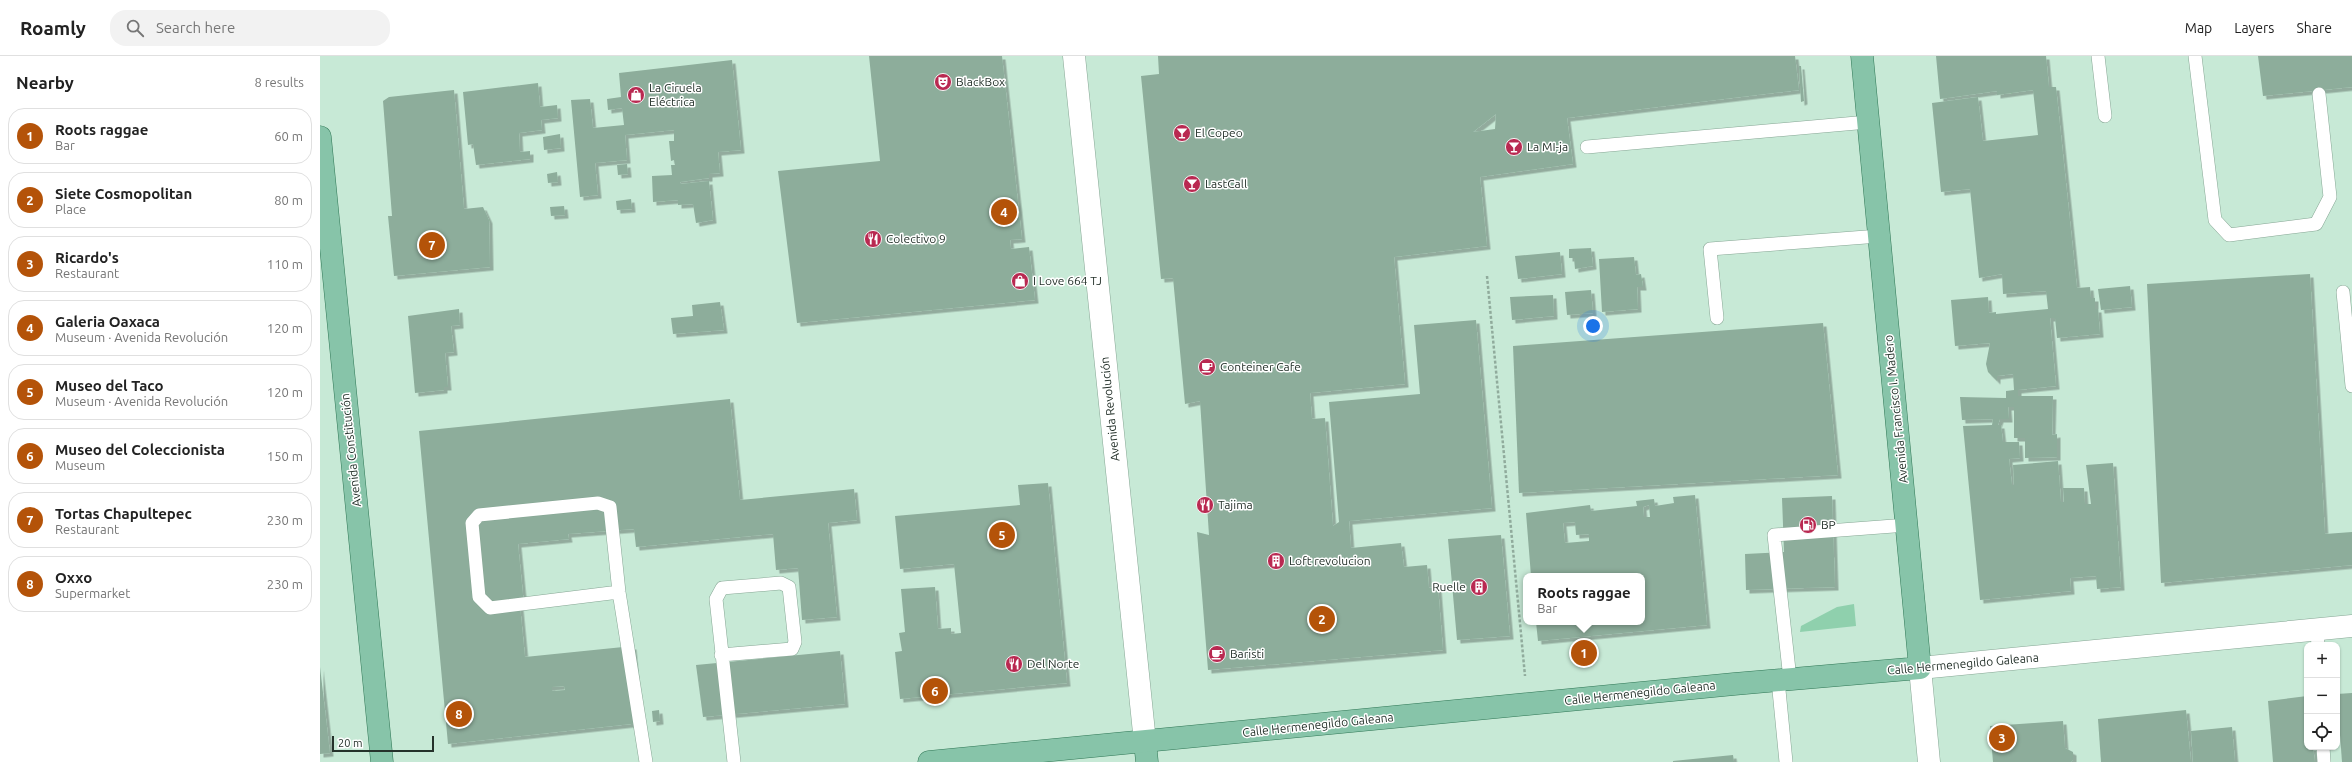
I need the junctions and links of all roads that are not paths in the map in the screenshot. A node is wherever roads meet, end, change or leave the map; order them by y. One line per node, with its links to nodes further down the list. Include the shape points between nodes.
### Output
1 (1074, 56): 22 (street, Avenida Revolución)
2 (1862, 56): 7 (main road, Avenida Francisco I. Madero)
3 (2098, 56): 6 (lane)
4 (2195, 56): 5 (lane, via 2215,220 2229,235 2316,224 2330,197)
5 (2319, 94)
6 (2105, 116)
7 (1868, 122): 9 (lane); 10 (main road, Avenida Francisco I. Madero)
8 (320, 137): 23 (main road, Avenida Constitución)
9 (1587, 147)
10 (1879, 236): 12 (lane, via 1710,249); 14 (main road, Avenida Francisco I. Madero)
11 (2343, 292): 13 (lane)
12 (1717, 318)
13 (2352, 386)
14 (1907, 525): 19 (main road, Avenida Francisco I. Madero); 20 (lane, via 1774,535)
15 (619, 592): 15 (lane, via 490,608 479,596 472,523 479,515 598,503 610,507); 24 (lane)
16 (2352, 626): 17 (street, Calle Hermenegildo Galeana)
17 (2317, 638): 19 (street, Calle Hermenegildo Galeana)
18 (721, 655): 18 (lane, via 716,599 722,588 781,583 789,587 795,642 792,649); 25 (lane)
19 (1920, 668): 20 (main road, Calle Hermenegildo Galeana); 28 (street, Avenida Francisco I. Madero)
20 (1784, 680): 22 (main road, Calle Hermenegildo Galeana, via 1527,704); 27 (lane)
21 (2323, 750): 29 (lane)
22 (1146, 752): 26 (main road, Calle Hermenegildo Galeana)
23 (382, 762)
24 (646, 762)
25 (734, 762)
26 (929, 762)
27 (1786, 762)
28 (1929, 762)
29 (2324, 762)

